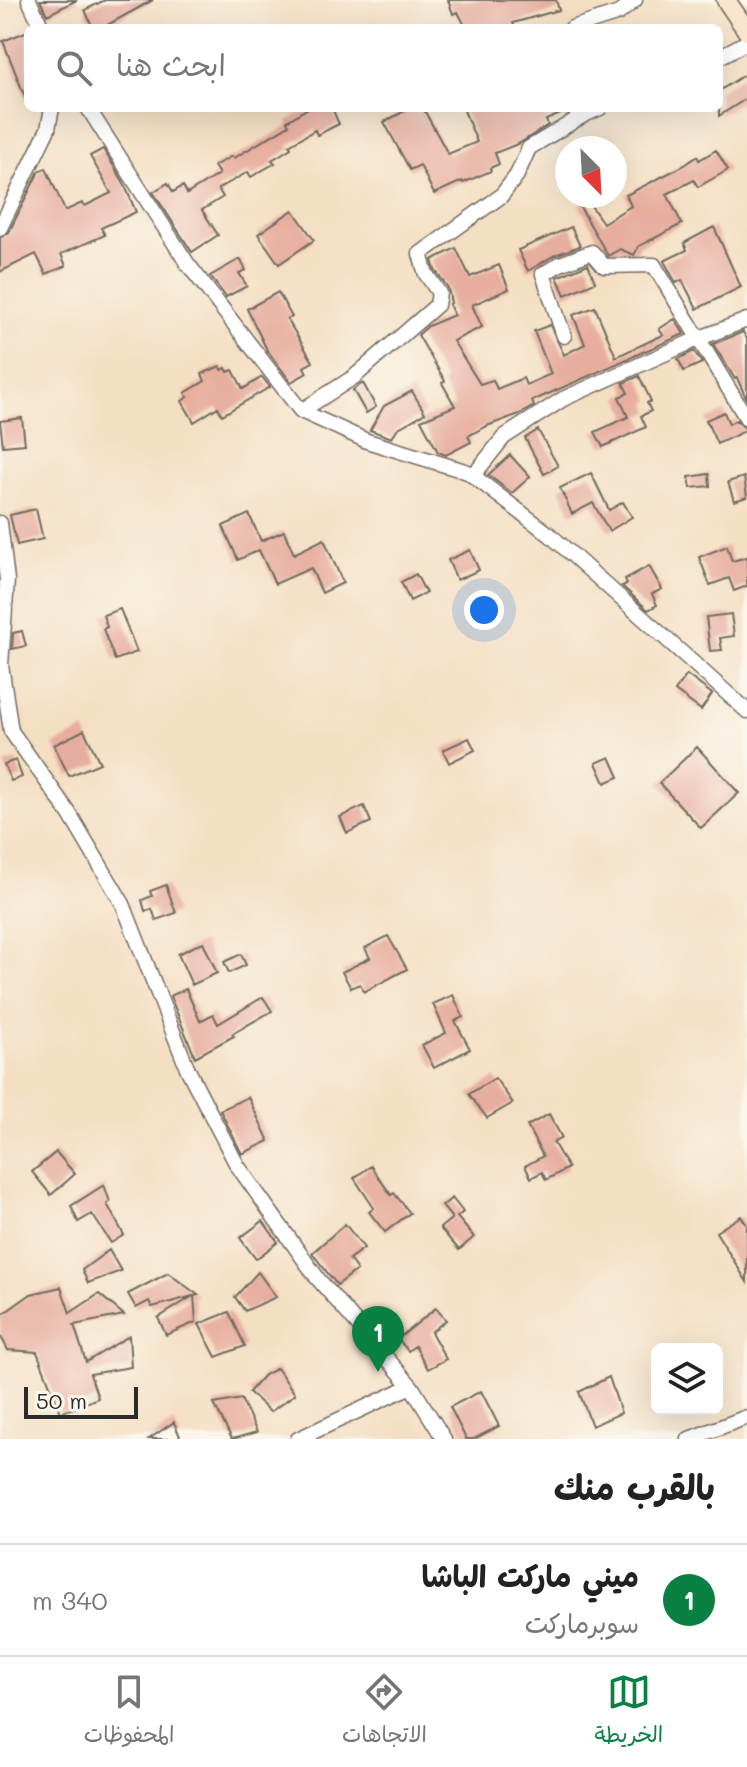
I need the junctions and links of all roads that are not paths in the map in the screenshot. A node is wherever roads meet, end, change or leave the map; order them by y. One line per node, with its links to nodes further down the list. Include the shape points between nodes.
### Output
1 (29, 0): 4 (street)
2 (635, 0): 5 (street, via 619,13)
3 (726, 0): 6 (main road)
4 (40, 24)
5 (585, 24)
6 (747, 31)
7 (747, 42): 8 (street)
8 (723, 55)
9 (51, 112): 12 (street)
10 (91, 112): 16 (street, via 187,263)
11 (591, 112): 16 (street, via 529,148 501,196 420,254 439,293 437,305 354,377)
12 (0, 228)
13 (747, 320): 15 (street)
14 (564, 336): 15 (street, via 543,274 592,252 604,266 654,265)
15 (700, 338): 17 (street); 18 (street, via 563,399 504,437)
16 (301, 411): 18 (street, via 367,441)
17 (747, 419)
18 (473, 476): 20 (street, via 549,534)
19 (0, 523): 21 (street, via 7,580 1,665 11,731 69,813 123,904 188,1070 237,1165 318,1279)
20 (747, 711)
21 (411, 1386): 23 (street); 24 (street)
22 (747, 1417): 25 (street)
23 (298, 1439)
24 (444, 1439)
25 (689, 1439)

